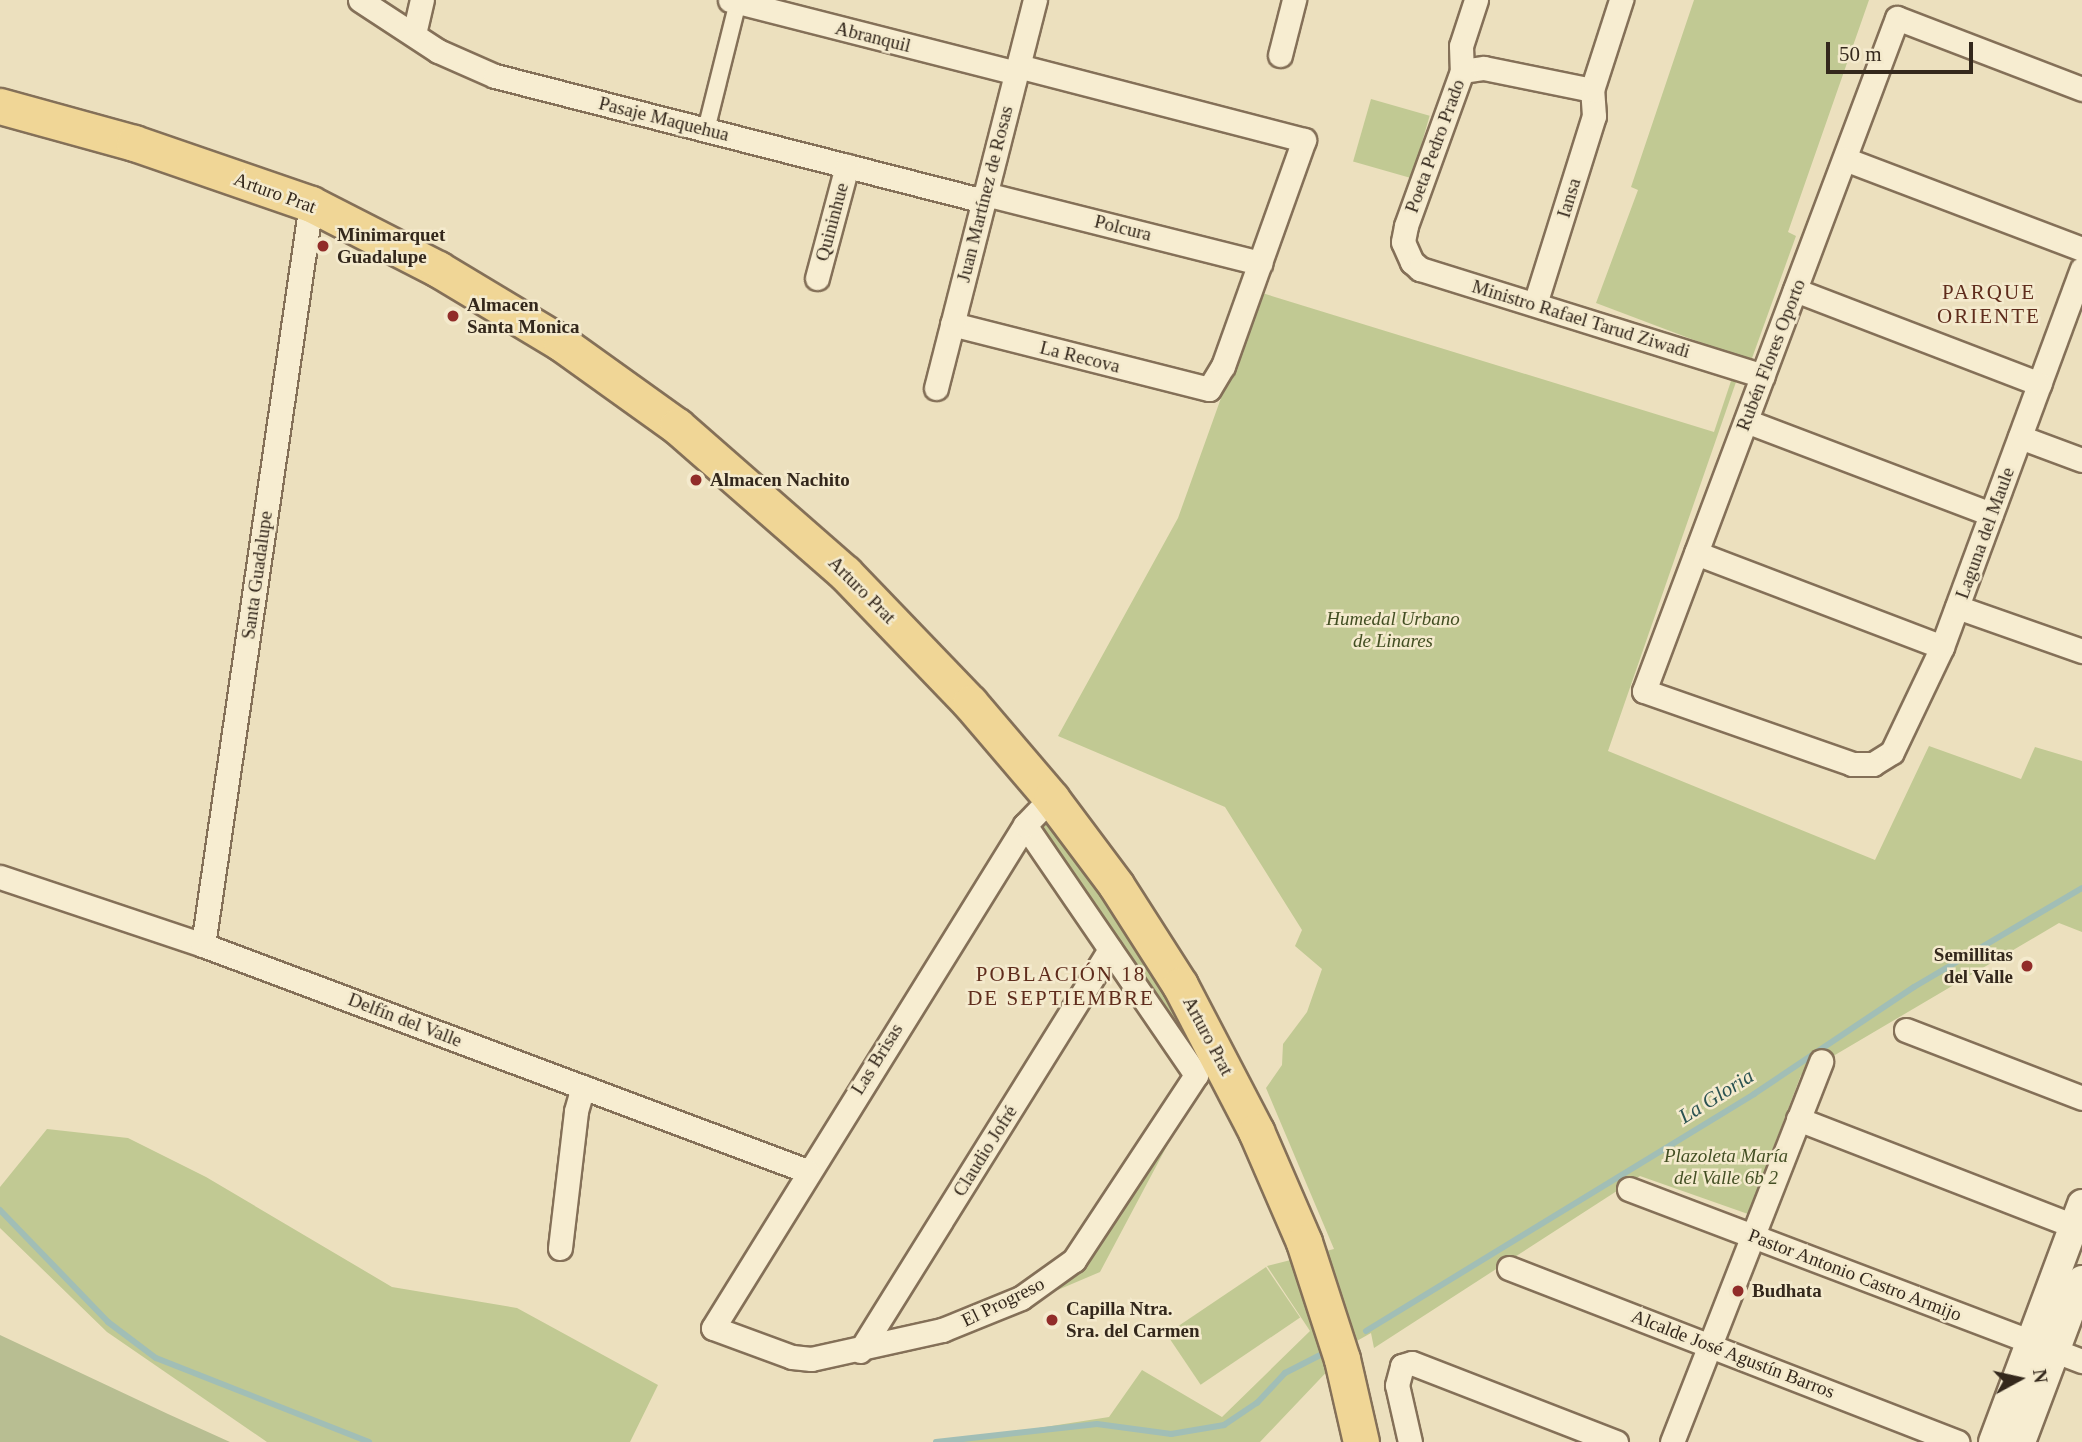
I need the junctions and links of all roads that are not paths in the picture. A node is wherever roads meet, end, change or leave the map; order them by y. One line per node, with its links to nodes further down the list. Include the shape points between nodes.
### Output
1 (360, 0): 8 (street, Pasaje Maquehua)
2 (422, 0): 8 (street)
3 (1035, 0): 10 (street, Juan Martínez de Rosas)
4 (1294, 0): 9 (street)
5 (1476, 0): 11 (street, Poeta Pedro Prado, via 1461,46)
6 (1621, 0): 13 (street, Iansa)
7 (734, 1): 10 (street, Abranquil); 15 (street)
8 (414, 34): 15 (street, Pasaje Maquehua, via 477,70)
9 (1280, 55)
10 (1017, 69): 18 (street, Juan Martínez de Rosas); 22 (street, Abranquil, via 1304,140)
11 (1462, 71): 13 (street, via 1484,68); 21 (street, Poeta Pedro Prado, via 1406,226)
12 (2082, 89): 16 (street, Rubén Flores Oporto, via 1897,19)
13 (1592, 90): 26 (street, Iansa, via 1594,116)
14 (0, 106): 19 (main road, Arturo Prat, via 134,143)
15 (706, 130): 17 (street, Pasaje Maquehua)
16 (1844, 159): 20 (street); 25 (street, Rubén Flores Oporto)
17 (847, 166): 18 (street, Pasaje Maquehua); 24 (street, Quininhue)
18 (985, 197): 22 (street, Polcura); 27 (street, Juan Martínez de Rosas)
19 (311, 204): 40 (main road, Arturo Prat, via 438,269 540,331 619,384 735,473 898,626); 43 (street, Santa Guadalupe)
20 (2082, 249)
21 (1406, 252): 26 (street, Ministro Rafael Tarud Ziwadi, via 1420,269)
22 (1260, 263): 27 (street, La Recova, via 1223,366 1209,389)
23 (2081, 277): 29 (street, Laguna del Maule)
24 (817, 278)
25 (1795, 290): 28 (street, Rubén Flores Oporto); 29 (street)
26 (1535, 304): 28 (street, Ministro Rafael Tarud Ziwadi)
27 (952, 324): 30 (street, Juan Martínez de Rosas)
28 (1763, 376): 31 (street, Rubén Flores Oporto)
29 (2040, 384): 32 (street, Laguna del Maule)
30 (936, 388)
31 (1746, 421): 34 (street); 35 (street, Rubén Flores Oporto)
32 (2020, 437): 33 (street); 34 (street, Laguna del Maule)
33 (2082, 460)
34 (1991, 514): 36 (street, Laguna del Maule)
35 (1696, 553): 37 (street); 39 (street, Rubén Flores Oporto, via 1644,691)
36 (1957, 607): 37 (street, Laguna del Maule); 38 (street)
37 (1942, 647): 39 (street, Laguna del Maule, via 1892,752 1873,764)
38 (2082, 651)
39 (1852, 764)
40 (1051, 798): 41 (street, Las Brisas); 63 (main road, Arturo Prat, via 1160,952 1256,1131 1318,1279)
41 (1025, 825): 44 (street, Arturo Prat); 51 (street, Las Brisas)
42 (0, 877): 43 (street, Delfín del Valle)
43 (202, 945): 48 (street, Delfín del Valle)
44 (1110, 950): 47 (street, Arturo Prat); 61 (street, Claudio Jofré)
45 (1906, 1030): 49 (street)
46 (1821, 1061): 50 (street)
47 (1196, 1075): 61 (street, El Progreso, via 1074,1260 1059,1273 1021,1298 970,1321)
48 (583, 1087): 51 (street, Delfín del Valle); 55 (street, via 574,1122)
49 (2082, 1098)
50 (1798, 1119): 53 (street); 54 (street)
51 (807, 1171): 58 (street, Las Brisas)
52 (1629, 1189): 54 (street, Pastor Antonio Castro Armijo)
53 (2079, 1220): 60 (street)
54 (1752, 1236): 59 (street); 60 (street, Pastor Antonio Castro Armijo)
55 (560, 1248)
56 (1509, 1268): 59 (street, Alcalde José Agustín Barros)
57 (2082, 1280): 60 (street)
58 (713, 1328): 61 (street, El Progreso, via 792,1357 811,1359)
59 (1710, 1345): 66 (street); 67 (street, Alcalde José Agustín Barros)
60 (2043, 1346): 62 (street, Pastor Antonio Castro Armijo); 68 (street); 69 (street)
61 (860, 1351)
62 (2082, 1361)
63 (1361, 1442)
64 (1410, 1442): 65 (street, via 1397,1385 1402,1366 1422,1364)
65 (1616, 1442)
66 (1672, 1442)
67 (1957, 1442)
68 (1993, 1442)
69 (2021, 1442)

